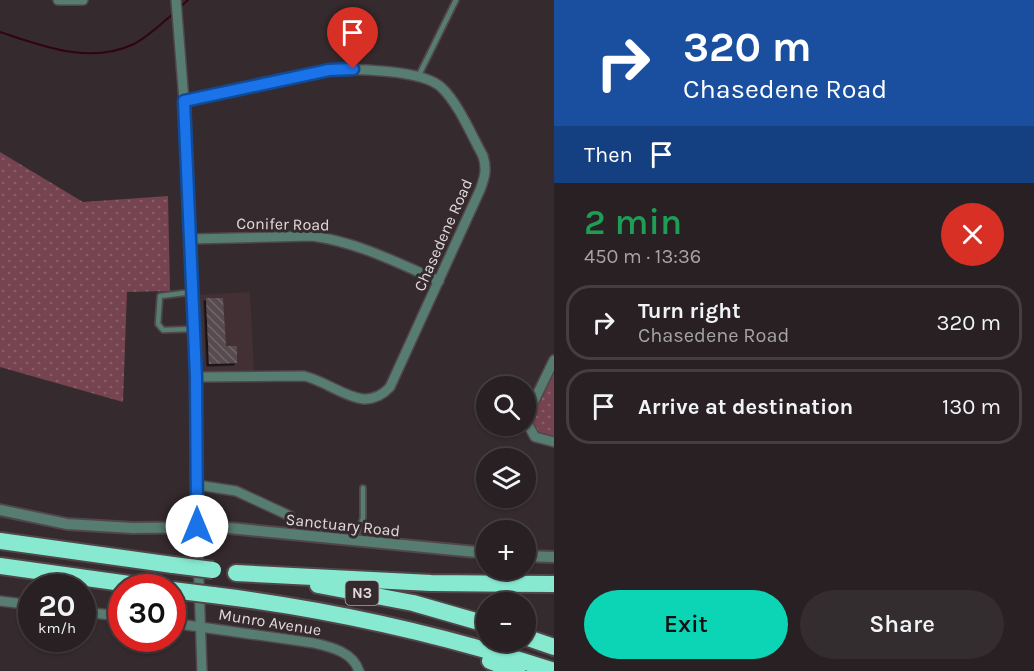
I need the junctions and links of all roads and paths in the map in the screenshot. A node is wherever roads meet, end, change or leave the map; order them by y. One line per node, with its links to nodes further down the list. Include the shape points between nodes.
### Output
1 (58, 0): 2 (street)
2 (83, 0)
3 (177, 0): 6 (street)
4 (456, 0): 5 (lane)
5 (418, 77): 6 (street, Chasedene Road, via 329,70); 8 (street, Chasedene Road, via 442,88 486,166 480,190)
6 (184, 101): 7 (street)
7 (190, 239): 8 (street, Conifer Road, via 332,239 381,255); 9 (street)
8 (439, 281): 12 (street, Chasedene Road, via 390,387 375,399 362,400 304,376)
9 (192, 292): 10 (street); 10 (lane, via 160,296 158,324 163,330)
10 (193, 329): 12 (street)
11 (554, 360): 13 (street, via 527,423 535,437)
12 (196, 377): 14 (street)
13 (554, 442)
14 (197, 485): 17 (street, via 236,491); 18 (street)
15 (363, 488): 20 (lane, via 363,518)
16 (0, 510): 18 (street, Sanctuary Road, via 67,525)
17 (290, 516)
18 (197, 526): 20 (street, Sanctuary Road); 33 (street)
19 (0, 541): 25 (highway, N3, bridge)
20 (354, 542): 21 (street, Sanctuary Road)
21 (476, 552)
22 (536, 557): 23 (street)
23 (554, 558)
24 (0, 566): 26 (highway)
25 (236, 573): 27 (highway, via 431,583); 31 (highway, N3, via 381,596)
26 (108, 581)
27 (554, 584)
28 (186, 592): 34 (highway, N3, bridge, via 312,610)
29 (0, 601): 30 (street)
30 (18, 603)
31 (476, 621)
32 (186, 625): 33 (street, Munro Avenue)
33 (201, 627): 37 (street); 38 (street, Munro Avenue, via 336,649 355,661)
34 (441, 638): 39 (highway); 40 (highway, N3)
35 (536, 641): 36 (highway)
36 (554, 647)
37 (202, 671)
38 (359, 671)
39 (517, 671)
40 (554, 671)

